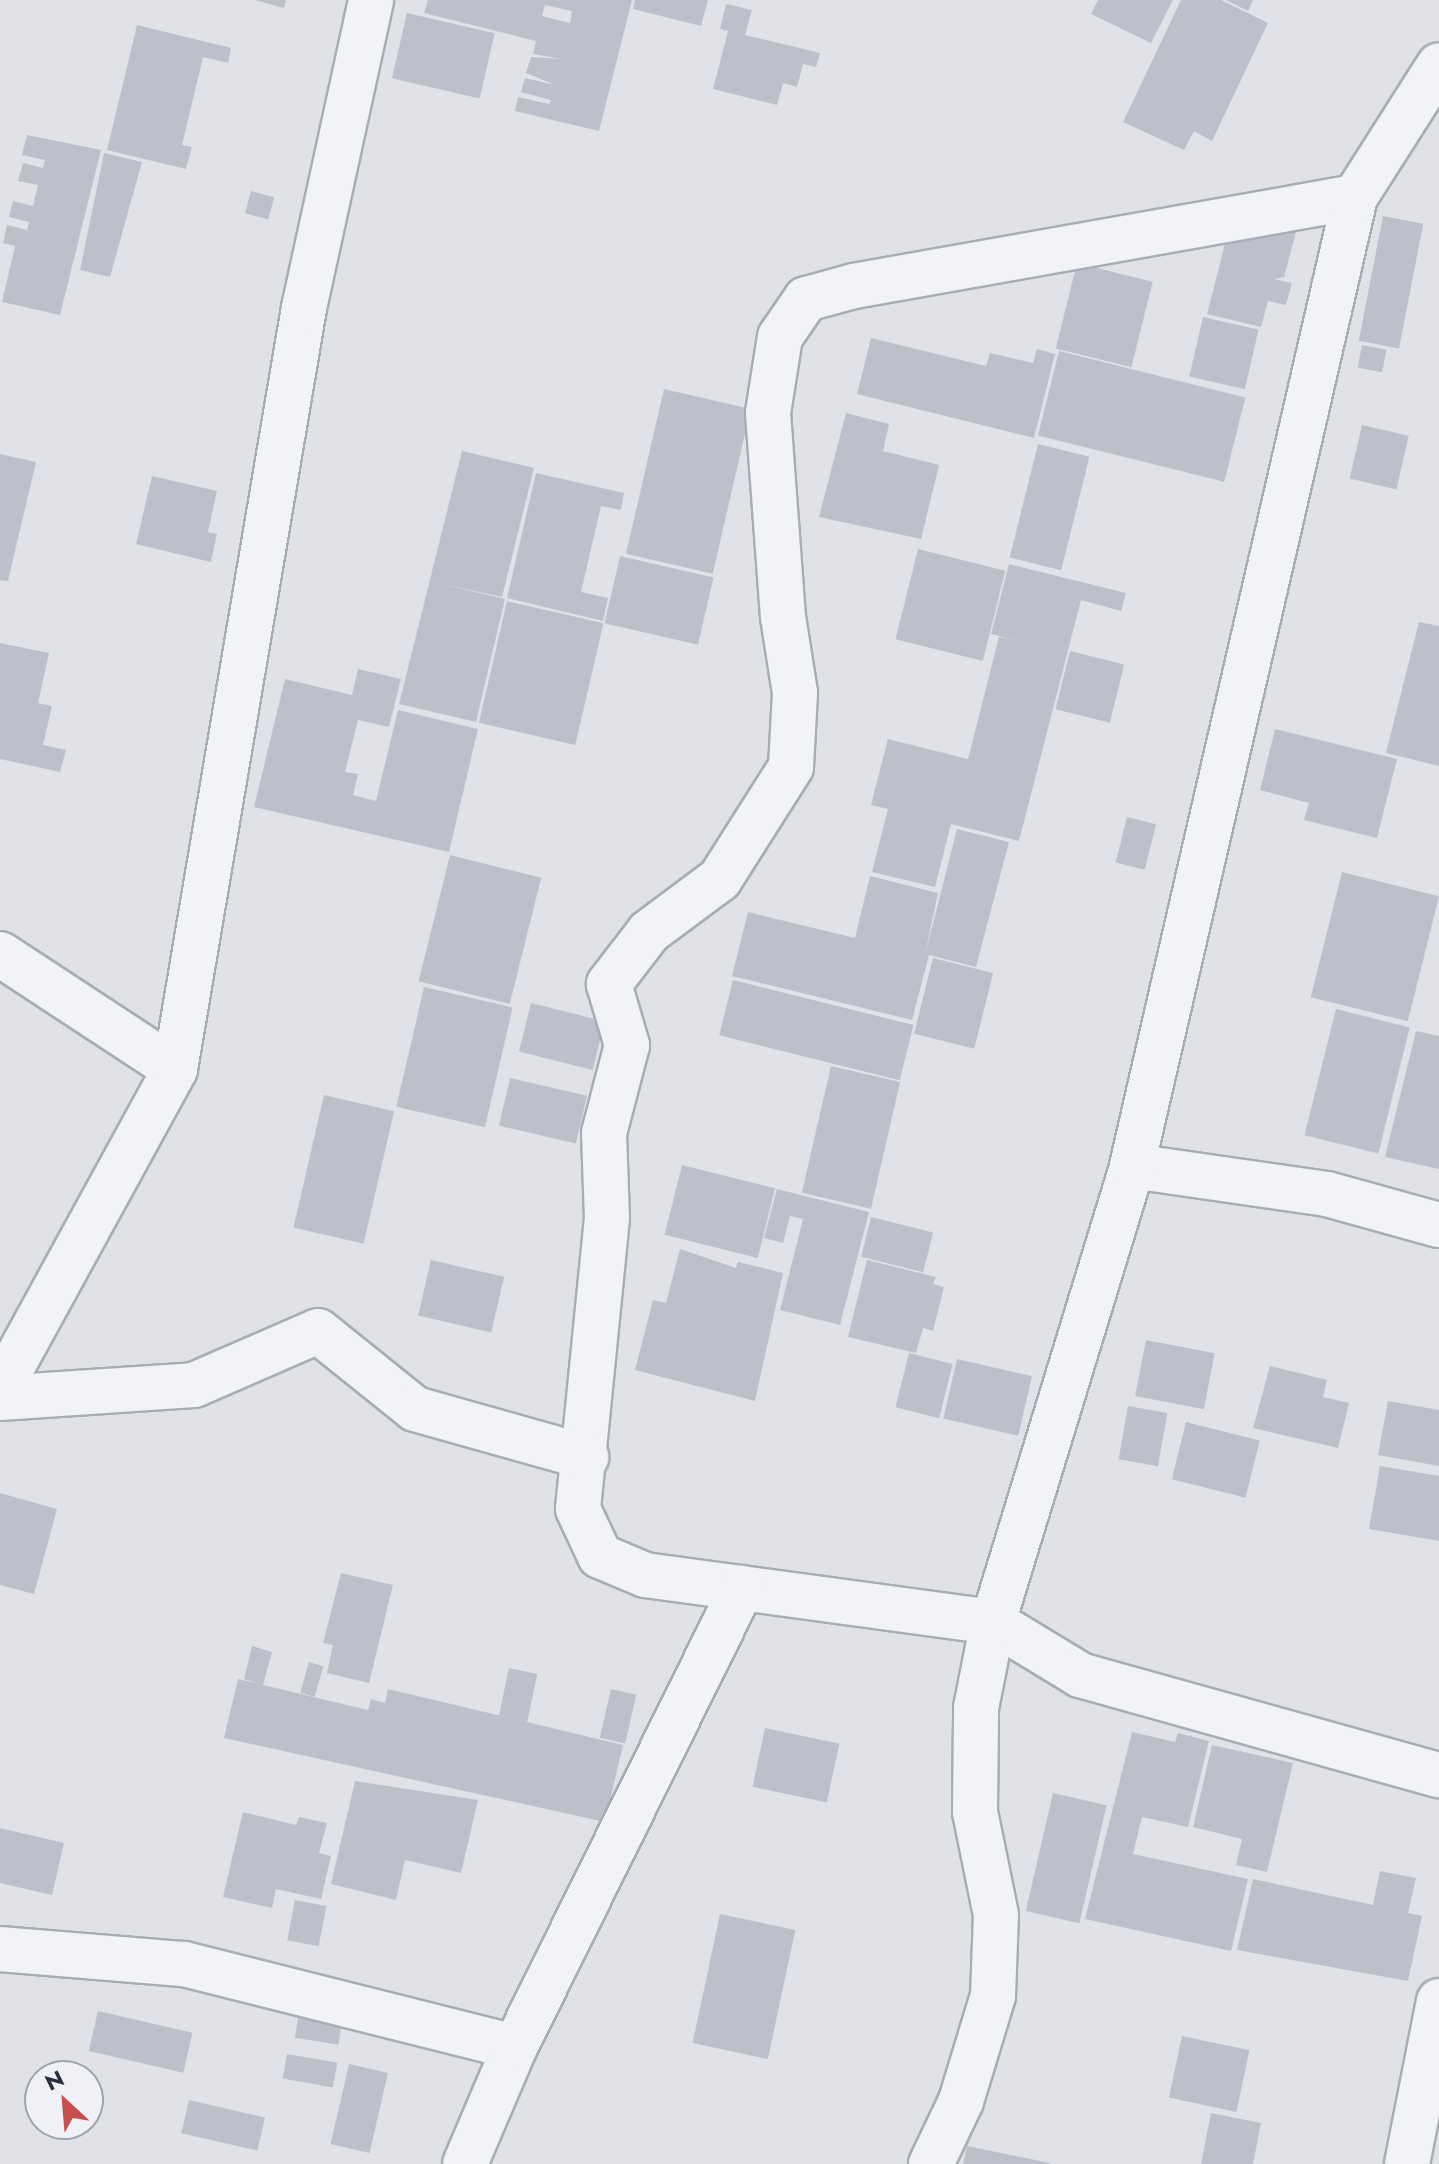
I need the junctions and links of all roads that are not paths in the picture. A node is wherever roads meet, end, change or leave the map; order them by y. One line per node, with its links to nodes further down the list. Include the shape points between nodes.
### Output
1 (371, 0): 5 (street, via 304,308)
2 (1438, 70): 3 (street)
3 (1355, 197): 6 (street); 10 (street, via 854,286 806,299 780,337 768,413 783,617 795,693 791,767 720,879 649,932 609,984 627,1045 604,1133 607,1218)
4 (0, 954): 5 (street)
5 (175, 1069): 8 (street)
6 (1132, 1166): 7 (street, via 1327,1194); 12 (street)
7 (1439, 1225)
8 (0, 1389)
9 (0, 1398): 10 (street, via 194,1385 318,1331 415,1409)
10 (586, 1457): 11 (street, via 578,1509 600,1556 645,1575)
11 (742, 1588): 12 (street); 16 (street)
12 (993, 1622): 13 (street, via 1080,1675); 18 (street, via 976,1708 975,1812 996,1915 993,1996 961,2101)
13 (1439, 1775)
14 (0, 1949): 16 (street, via 184,1964)
15 (1439, 2001): 19 (street)
16 (515, 2047): 17 (street)
17 (465, 2164)
18 (931, 2164)
19 (1407, 2164)

